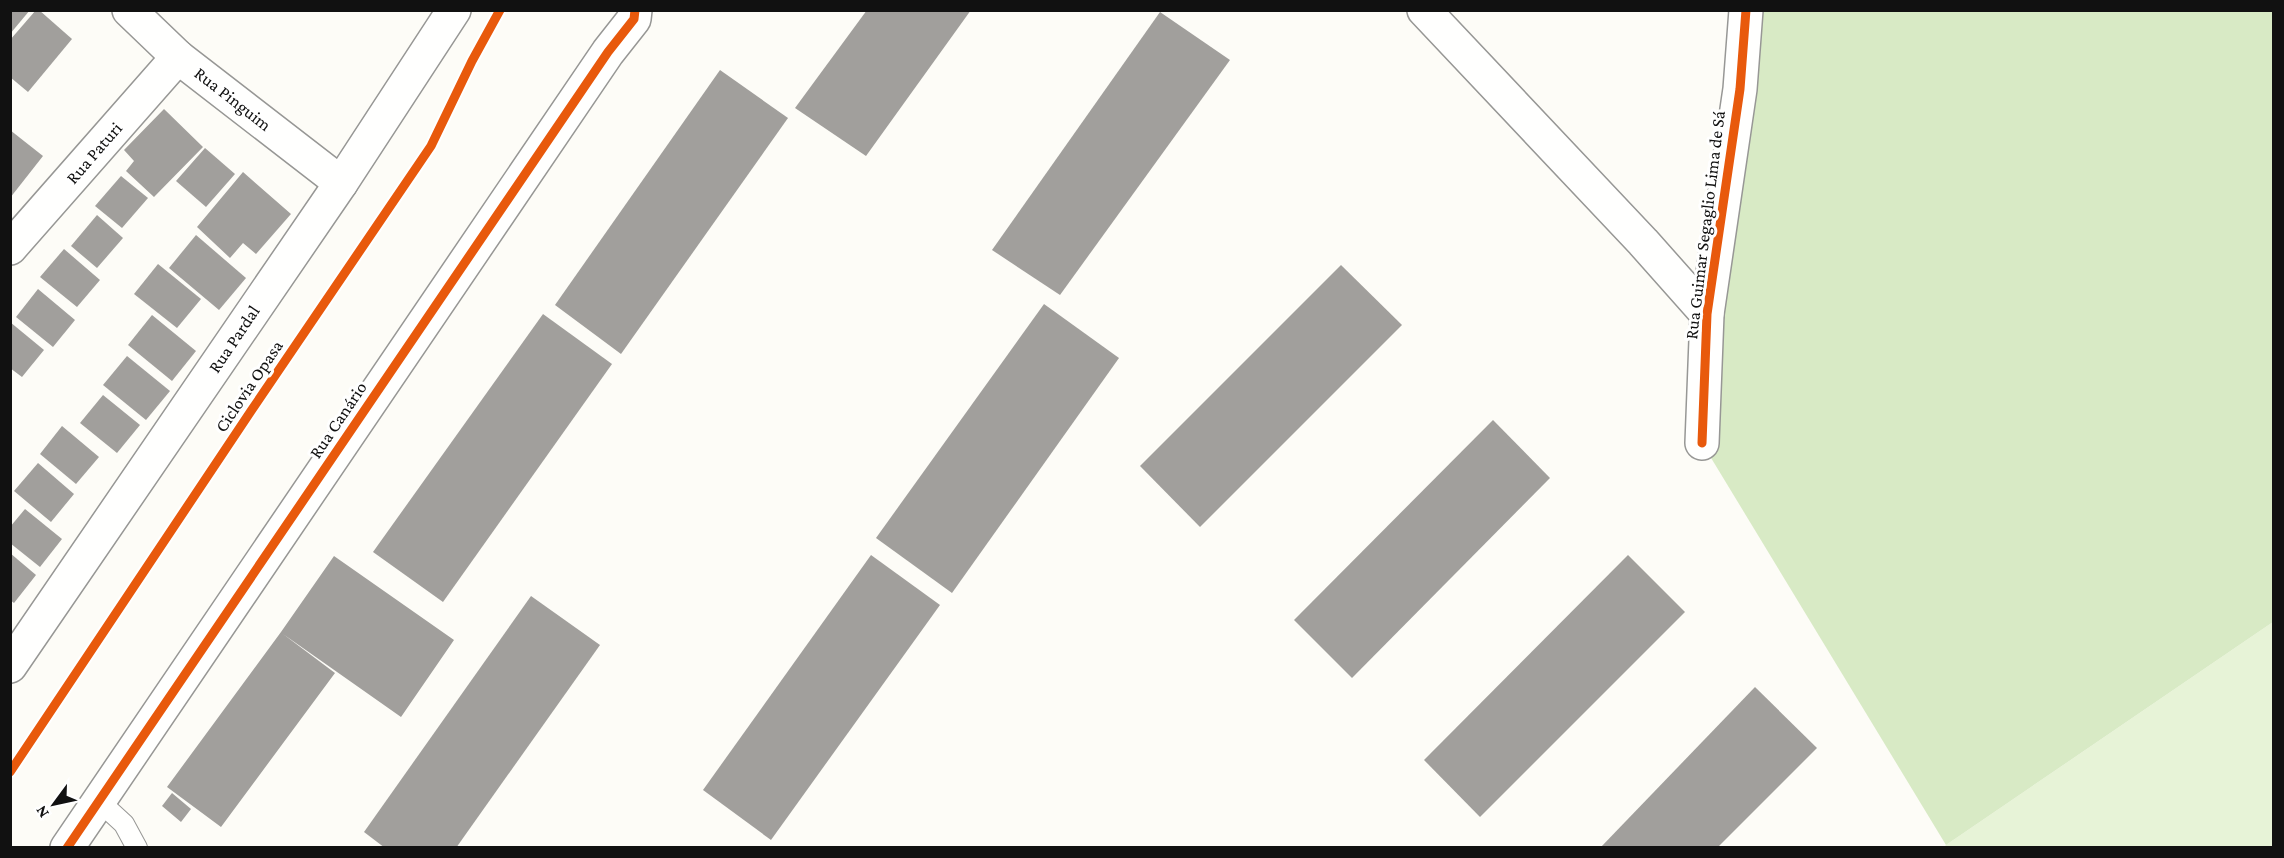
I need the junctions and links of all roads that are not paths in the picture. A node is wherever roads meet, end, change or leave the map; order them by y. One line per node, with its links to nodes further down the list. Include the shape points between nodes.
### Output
1 (129, 10): 6 (street, Rua Pinguim)
2 (454, 10): 7 (street, Rua Pardal)
3 (1424, 10): 9 (street)
4 (1746, 10): 9 (street, Rua Guimar Segaglio Lima de Sá, via 1740,88)
5 (636, 13): 12 (street, Rua Canário)
6 (178, 57): 7 (street, Rua Pinguim); 8 (street, Rua Paturi)
7 (341, 183): 11 (street, Rua Pardal)
8 (10, 248)
9 (1707, 314): 10 (street, Rua Guimar Segaglio Lima de Sá)
10 (1702, 443)
11 (10, 666)
12 (99, 801): 13 (street, Rua Canário); 14 (lane, via 124,824)
13 (67, 848)
14 (137, 848)

